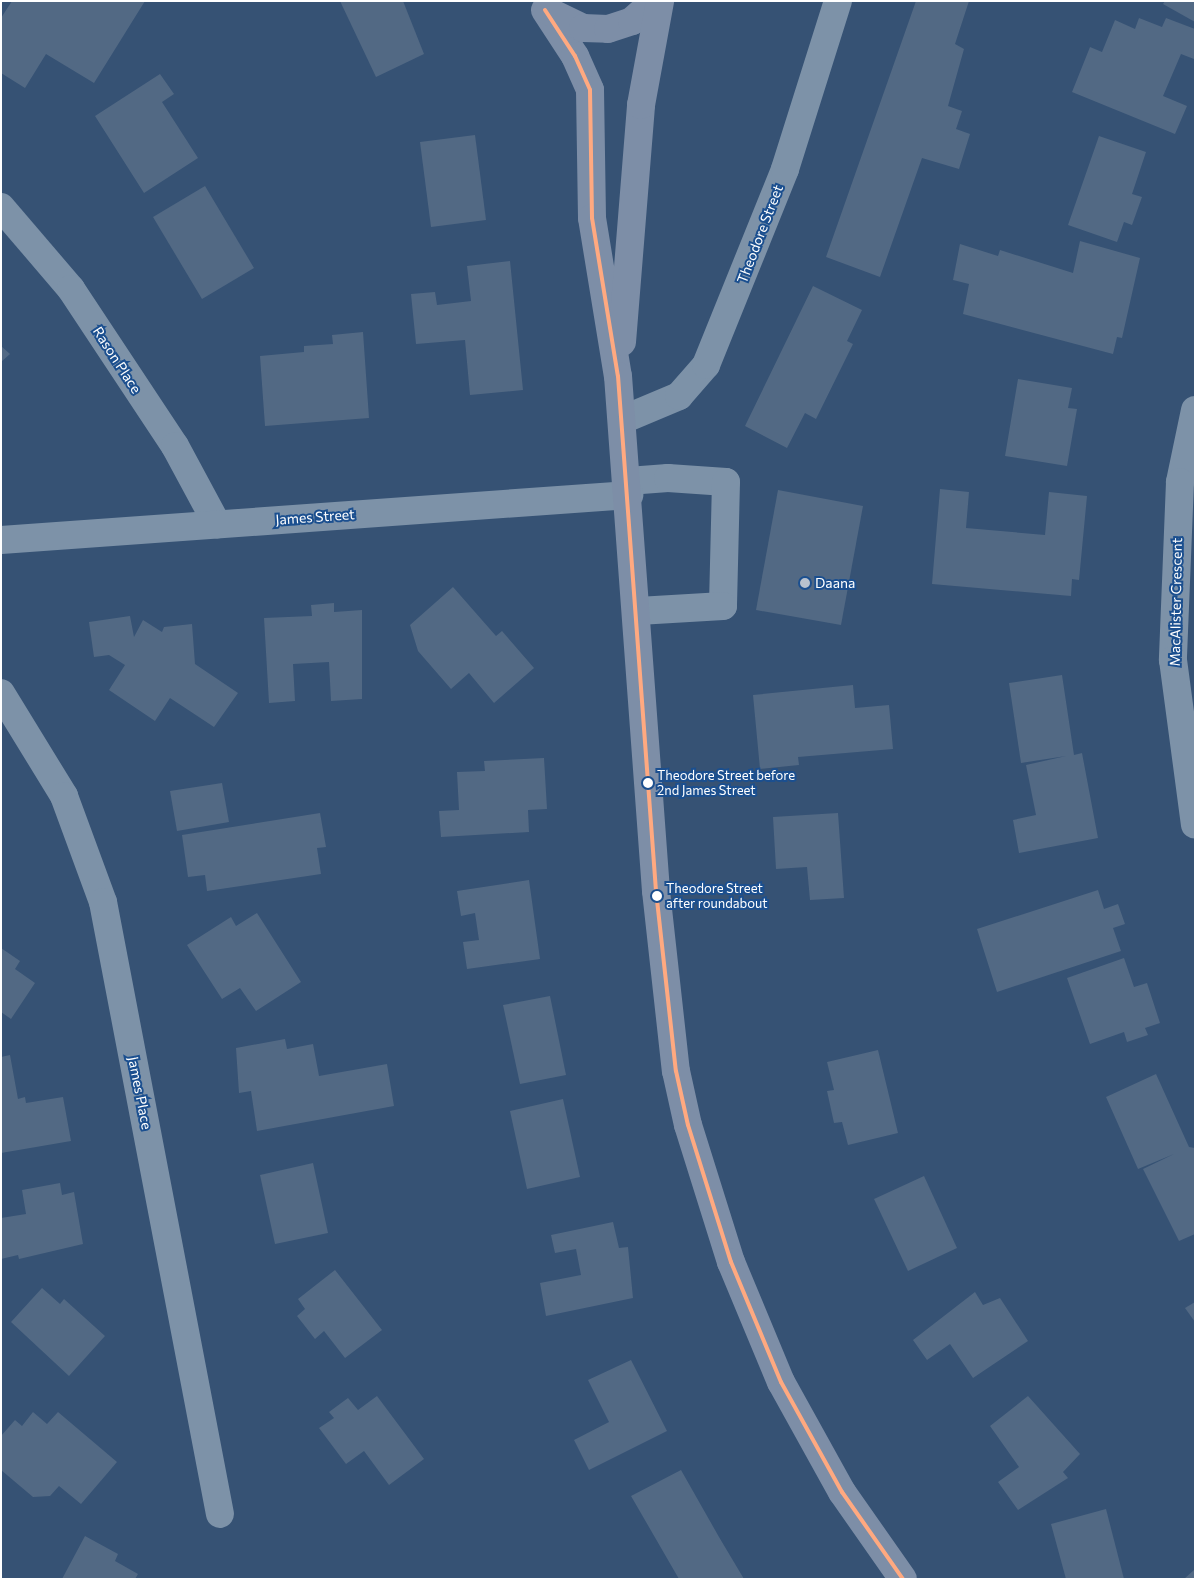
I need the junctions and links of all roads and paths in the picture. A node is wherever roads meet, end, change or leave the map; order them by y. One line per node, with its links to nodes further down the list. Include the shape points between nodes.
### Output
1 (654, 1): 4 (main road, via 632,21 608,29 570,24)
2 (660, 1): 6 (main road, via 641,105)
3 (838, 1): 8 (street, Theodore Street, via 785,169 706,365 679,396)
4 (541, 5): 6 (main road, via 575,56 590,90 592,218)
5 (1, 207): 10 (street, Rason Place, via 71,289 175,446)
6 (618, 376): 8 (main road)
7 (1195, 410): 14 (street, MacAlister Crescent, via 1180,482 1173,660)
8 (622, 420): 9 (main road)
9 (629, 488): 10 (street, James Street); 12 (main road); 12 (street, James Street, via 668,478 726,482 724,606)
10 (217, 524): 11 (street, James Street)
11 (1, 540)
12 (638, 611): 16 (main road, via 656,891 675,1062 688,1125 730,1262 785,1390 842,1492)
13 (1, 693): 15 (street, James Place, via 64,796 103,902)
14 (1195, 825)
15 (220, 1514)
16 (902, 1579)

